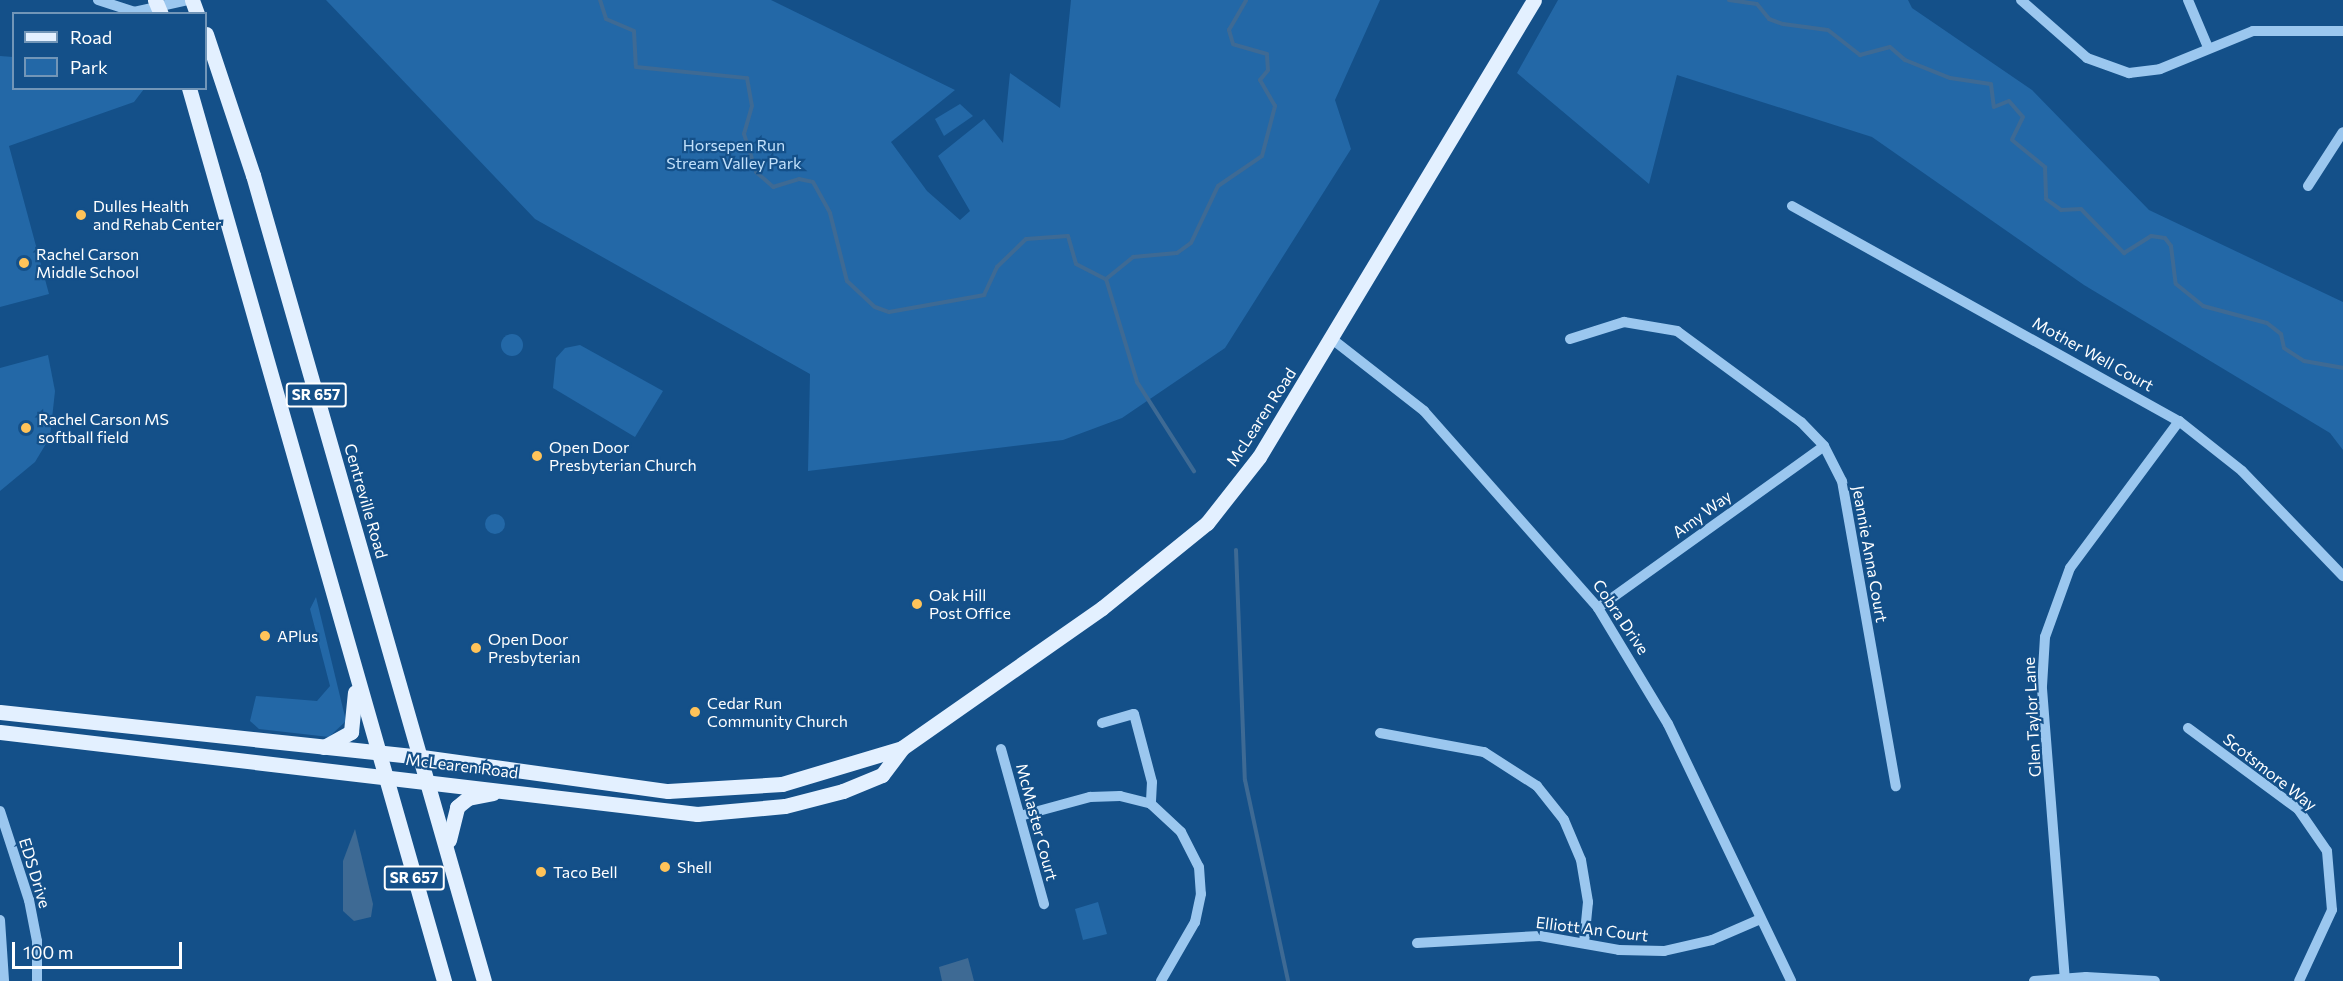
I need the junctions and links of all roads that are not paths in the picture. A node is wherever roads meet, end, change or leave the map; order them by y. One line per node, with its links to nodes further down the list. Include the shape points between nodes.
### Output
1 (98, 0): 6 (street, via 120,11)
2 (190, 0): 6 (street)
3 (1534, 0): 14 (main road, McLearen Road)
4 (2021, 0): 9 (street, via 2087,58 2113,70 2160,69)
5 (2188, 0): 9 (street)
6 (158, 7)
7 (2343, 31): 9 (street, via 2274,28)
8 (207, 37): 30 (main road, Centreville Road / SR 657, via 250,165)
9 (2207, 45)
10 (190, 90): 20 (main road, SR 657)
11 (2343, 132): 12 (street)
12 (2308, 186)
13 (1792, 207): 16 (street, Mother Well Court)
14 (1332, 339): 19 (street, Cobra Drive, via 1424,411); 27 (main road, McLearen Road, via 1259,457 1194,536 1025,663)
15 (1570, 339): 17 (street, Jeannie Anna Court, via 1624,322 1677,331 1801,422)
16 (2179, 421): 18 (street, Mother Well Court, via 2242,471); 44 (street, Glen Taylor Lane, via 2070,568 2045,637 2042,686)
17 (1824, 446): 19 (street, Amy Way); 33 (street, Jeannie Anna Court, via 1842,481)
18 (2343, 576)
19 (1598, 608): 41 (street, Cobra Drive, via 1668,724)
20 (354, 668): 26 (main road, via 356,716 351,732 334,745); 29 (main road, SR 657)
21 (0, 712): 26 (main road, McLearen Road)
22 (1102, 723): 35 (street, via 1134,714 1152,782)
23 (2188, 728): 53 (street, Scotsmore Way, via 2298,809 2327,851 2332,910)
24 (0, 732): 31 (main road, McLearen Road)
25 (1380, 733): 43 (street, via 1474,749 1537,786 1564,820 1581,860 1588,902)
26 (320, 748): 29 (main road, McLearen Road)
27 (902, 748): 30 (main road, McLearen Road, via 807,779 697,792); 34 (main road, McLearen Road, via 882,775 785,806 666,813)
28 (1001, 749): 37 (street, McMaster Court)
29 (379, 755): 30 (main road, McLearen Road); 31 (main road, SR 657)
30 (422, 757): 32 (main road, Centreville Road / SR 657)
31 (385, 774): 32 (main road, McLearen Road); 47 (main road, SR 657)
32 (428, 779): 34 (main road, McLearen Road); 38 (main road, Centreville Road / SR 657)
33 (1896, 786)
34 (522, 792): 38 (main road, via 468,798 458,807 448,828)
35 (1151, 804): 37 (street, via 1105,795); 49 (street, via 1189,843 1202,881 1195,922)
36 (0, 811): 46 (street, EDS Drive, via 29,900)
37 (1020, 816): 39 (street, McMaster Court)
38 (449, 855): 48 (main road, Centreville Road / SR 657)
39 (1044, 904)
40 (0, 920): 45 (street)
41 (1758, 920): 43 (street, Elliott An Court, via 1712,940 1664,951); 50 (street, Cobra Drive)
42 (1417, 943): 43 (street, Elliott An Court, via 1510,935)
43 (1584, 943)
44 (2064, 979): 51 (street); 52 (street)
45 (4, 981)
46 (37, 981)
47 (444, 981)
48 (484, 981)
49 (1161, 981)
50 (1791, 981)
51 (2034, 981)
52 (2155, 981)
53 (2299, 981)

